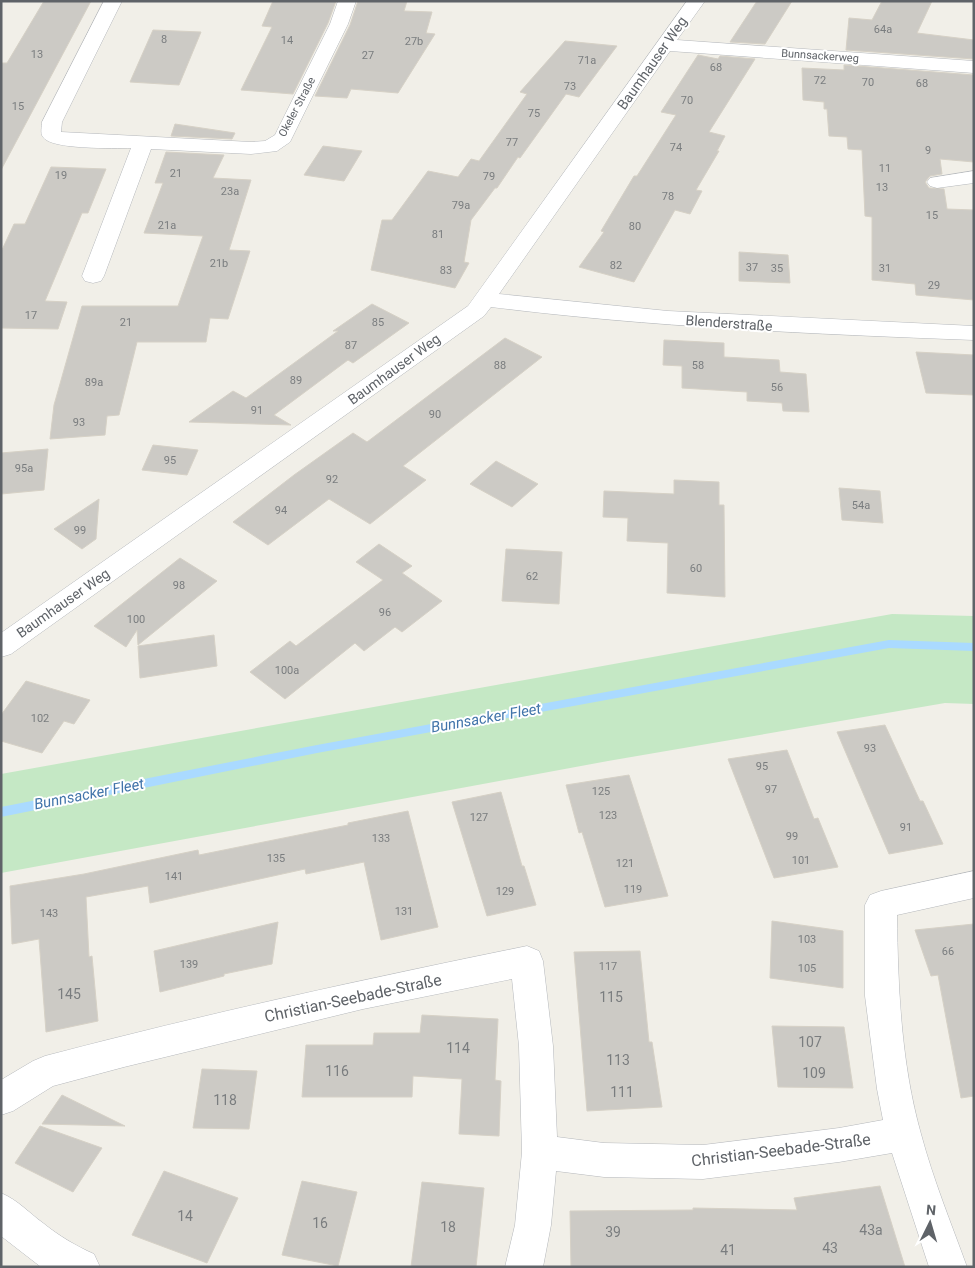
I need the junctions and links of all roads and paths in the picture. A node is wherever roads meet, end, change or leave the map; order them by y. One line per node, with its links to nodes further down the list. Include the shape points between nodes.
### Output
1 (113, 1): 6 (street, Okeler Straße, via 52,122 51,135 67,141)
2 (347, 1): 6 (street, Okeler Straße, via 283,138 270,147 250,148)
3 (696, 1): 4 (street, Baumhauser Weg)
4 (666, 45): 5 (street, Bunnsackerweg); 10 (street, Baumhauser Weg)
5 (974, 68)
6 (143, 144): 9 (street)
7 (974, 177): 8 (street)
8 (938, 182)
9 (93, 276)
10 (485, 299): 11 (street, Blenderstraße, via 621,315 730,323); 12 (street, Baumhauser Weg, via 476,311)
11 (974, 334)
12 (1, 646)
13 (974, 884): 15 (street, via 881,905 882,996)
14 (1, 1100): 16 (street, Christian-Seebade-Straße, via 45,1072 124,1051 363,994 527,961 536,1046)
15 (903, 1134): 16 (street, Christian-Seebade-Straße, via 703,1162 604,1160); 20 (street)
16 (540, 1152): 19 (street, Christian-Seebade-Straße)
17 (1, 1211): 18 (street, via 17,1227)
18 (81, 1267)
19 (524, 1267)
20 (948, 1267)

